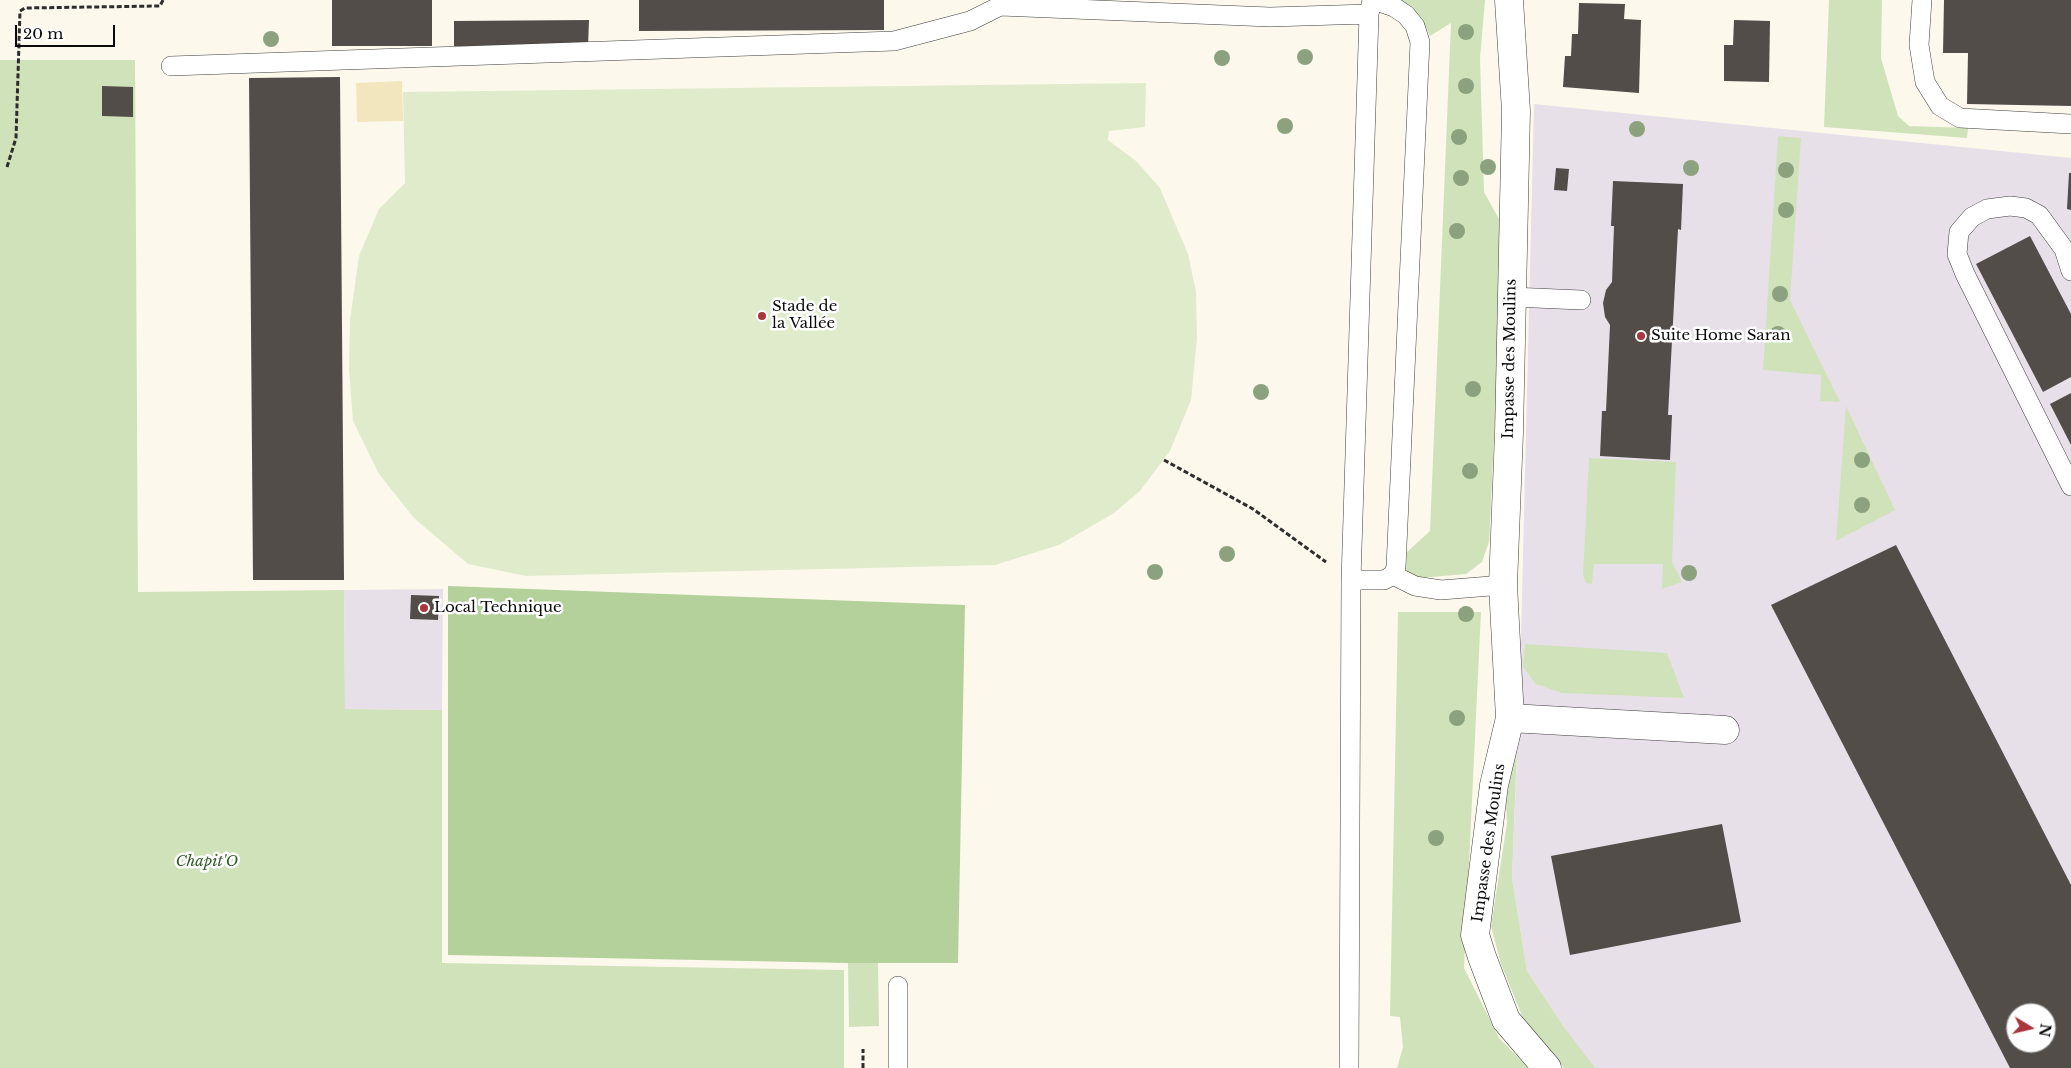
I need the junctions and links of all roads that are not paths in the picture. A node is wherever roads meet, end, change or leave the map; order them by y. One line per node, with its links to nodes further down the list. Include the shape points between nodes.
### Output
1 (1509, 0): 8 (street, Impasse des Moulins, via 1516,111)
2 (1922, 0): 5 (lane, via 1919,45 1925,82 1940,106 1960,118)
3 (1372, 5): 4 (lane, via 1270,17 1000,6 970,21 894,41); 11 (lane, via 1394,7 1406,15 1415,26 1420,42 1396,567); 12 (lane)
4 (171, 66)
5 (2071, 124)
6 (2068, 248): 7 (lane); 10 (lane, via 2039,215 2026,208 1987,209 1972,217 1958,232 1957,254)
7 (2071, 270)
8 (1512, 297): 9 (lane); 13 (street, Impasse des Moulins)
9 (1581, 300)
10 (2071, 486)
11 (1393, 576): 12 (lane, via 1384,580); 13 (lane, via 1415,586 1441,590)
12 (1351, 580): 18 (lane)
13 (1503, 585): 14 (street, Impasse des Moulins)
14 (1510, 718): 15 (street); 19 (street, Impasse des Moulins, via 1494,785 1475,935 1506,1020)
15 (1725, 730)
16 (898, 986): 17 (lane)
17 (898, 1068)
18 (1349, 1068)
19 (1547, 1068)

